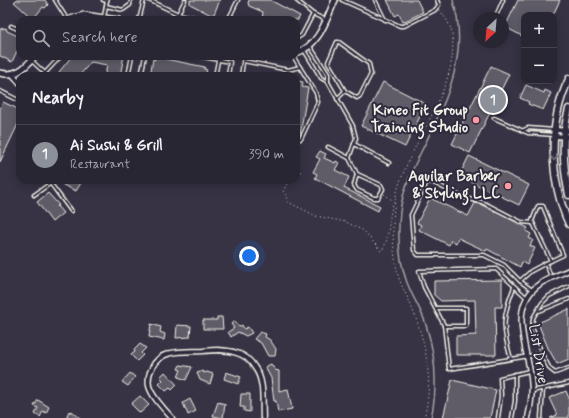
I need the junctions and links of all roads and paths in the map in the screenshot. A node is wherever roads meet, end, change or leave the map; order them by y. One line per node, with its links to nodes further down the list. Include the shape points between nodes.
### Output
1 (55, 0): 20 (lane)
2 (103, 0): 14 (lane)
3 (131, 0): 15 (lane, via 130,5 123,10)
4 (144, 0): 24 (lane)
5 (149, 0): 18 (lane)
6 (185, 0): 18 (lane)
7 (238, 0): 26 (lane)
8 (296, 0): 19 (lane)
9 (335, 0): 27 (street)
10 (342, 0): 28 (lane)
11 (375, 0): 28 (lane)
12 (437, 0): 16 (lane)
13 (503, 0): 17 (lane)
14 (107, 1): 15 (lane)
15 (106, 6): 23 (lane)
16 (438, 6): 28 (lane, via 404,26); 77 (path, via 449,23 452,34 451,61 444,88 401,177)
17 (498, 12)
18 (178, 14): 25 (lane)
19 (313, 14): 27 (lane); 31 (lane)
20 (65, 16)
21 (81, 16): 22 (street)
22 (94, 16)
23 (104, 16)
24 (141, 16)
25 (188, 16)
26 (230, 16)
27 (326, 20): 32 (street)
28 (386, 21)
29 (11, 26): 30 (lane)
30 (16, 28)
31 (300, 36)
32 (310, 46): 33 (street); 56 (lane, via 328,74)
33 (304, 50): 34 (street); 56 (lane, via 321,78)
34 (300, 52)
35 (57, 60): 46 (lane)
36 (131, 60): 47 (lane)
37 (144, 60): 48 (lane)
38 (218, 60): 49 (lane); 50 (lane, via 230,62)
39 (296, 60): 42 (lane)
40 (31, 61): 44 (street); 45 (lane)
41 (244, 61): 42 (lane, via 288,70); 51 (lane)
42 (300, 67): 66 (lane, via 316,93 318,102)
43 (16, 72): 53 (street)
44 (17, 72)
45 (43, 72)
46 (45, 72)
47 (129, 72)
48 (142, 72)
49 (216, 72)
50 (229, 72)
51 (242, 72)
52 (0, 73): 53 (street)
53 (12, 74): 54 (street)
54 (16, 78)
55 (569, 78): 64 (main road)
56 (328, 82): 60 (lane)
57 (0, 91): 59 (lane)
58 (345, 91): 58 (lane, via 328,62 337,42 369,64 371,74 357,98); 60 (lane)
59 (16, 99)
60 (338, 99): 67 (lane, via 353,126 356,138)
61 (569, 109): 65 (main road)
62 (494, 118): 63 (lane)
63 (522, 131): 64 (lane); 64 (lane, via 528,128)
64 (555, 133): 65 (street); 80 (main road, one-way to 80, via 554,165)
65 (567, 134): 76 (main road, via 564,163)
66 (300, 139)
67 (354, 144): 69 (lane); 70 (lane)
68 (328, 147): 69 (lane)
69 (349, 158): 71 (lane)
70 (389, 163)
71 (357, 174): 74 (lane, via 381,185); 74 (lane, via 354,185 357,190 374,198 378,198)
72 (51, 184): 75 (lane); 78 (lane)
73 (287, 184): 77 (path, via 283,191 288,202 316,216 346,222 364,231 381,251 385,248 390,211)
74 (381, 192): 77 (path)
75 (34, 195)
76 (569, 195)
77 (395, 201): 105 (path, via 392,243 398,276 424,341 429,378)
78 (71, 211)
79 (533, 223): 81 (lane); 81 (lane, via 538,206 543,206 563,255); 85 (lane, via 521,222 482,202 464,198 432,182 427,182 411,215 414,250 418,256 484,256 504,265)
80 (569, 224)
81 (551, 261): 82 (lane)
82 (546, 264): 84 (lane); 85 (lane, via 531,271)
83 (569, 270): 84 (street, List Drive)
84 (552, 278): 88 (street, List Drive)
85 (520, 281): 88 (lane)
86 (569, 286): 92 (lane, via 549,296)
87 (514, 287): 89 (lane); 91 (lane, via 496,269 419,271 424,287); 96 (lane, via 505,309 504,324 505,340)
88 (532, 291): 89 (street, List Drive)
89 (527, 298): 95 (street, List Drive, via 520,325)
90 (569, 298): 92 (lane)
91 (436, 308): 93 (lane); 93 (lane, via 466,308 466,326)
92 (538, 311): 94 (lane, via 533,318 532,328)
93 (444, 326): 96 (lane, via 449,369)
94 (542, 354): 95 (lane); 97 (lane, via 555,373)
95 (527, 357): 96 (lane); 98 (street, List Drive)
96 (511, 359)
97 (569, 368)
98 (530, 371): 99 (lane); 102 (street, List Drive)
99 (515, 374): 106 (lane, via 500,378); 107 (lane)
100 (569, 383): 101 (lane)
101 (543, 389): 102 (lane); 109 (lane)
102 (532, 391): 108 (street, List Drive)
103 (172, 418): 104 (street, via 149,385 151,369 157,361 176,352 231,351 246,358 258,371)
104 (263, 418)
105 (424, 418)
106 (498, 418)
107 (512, 418)
108 (528, 418)
109 (541, 418)

